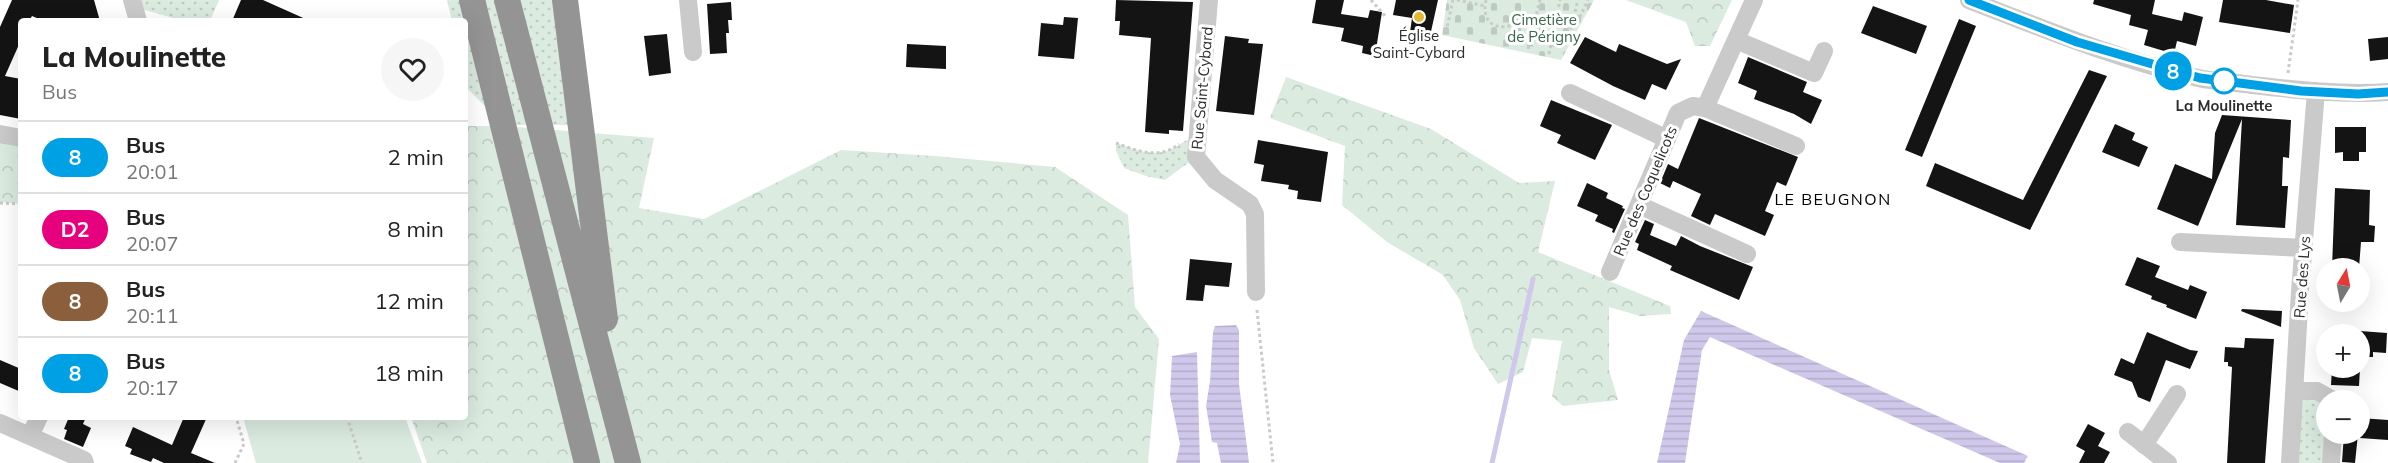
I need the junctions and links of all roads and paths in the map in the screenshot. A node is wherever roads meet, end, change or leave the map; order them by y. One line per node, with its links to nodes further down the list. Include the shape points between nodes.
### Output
1 (132, 0): 18 (street)
2 (472, 0): 64 (highway)
3 (507, 0): 56 (highway)
4 (565, 0): 56 (highway)
5 (688, 0): 28 (street)
6 (1209, 0): 37 (street, Rue Saint-Cybard)
7 (1371, 0): 19 (path)
8 (1455, 0): 17 (path); 23 (path)
9 (1486, 0): 17 (path)
10 (1540, 0): 20 (path)
11 (1560, 0): 21 (path)
12 (1578, 0): 22 (path)
13 (1588, 0): 22 (path)
14 (1754, 0): 24 (street)
15 (1969, 0): 30 (street, via 2145,64 2200,78)
16 (2298, 0): 30 (path)
17 (1485, 6): 20 (path, via 1486,16 1498,27 1513,25 1519,15)
18 (137, 18)
19 (1387, 18)
20 (1536, 18): 21 (path); 26 (path)
21 (1555, 21): 22 (path); 29 (path)
22 (1573, 25): 25 (path)
23 (1446, 32)
24 (1736, 40): 27 (street, via 1814,73); 34 (street)
25 (1568, 41)
26 (1528, 49)
27 (1824, 51)
28 (693, 52)
29 (1549, 54)
30 (2286, 89): 31 (street)
31 (2316, 91): 32 (street); 45 (street, Rue des Lys)
32 (2388, 92)
33 (1570, 93): 38 (street)
34 (1705, 108): 38 (street, Rue des Coquelicots, via 1693,106 1678,112); 40 (street)
35 (0, 134): 36 (street)
36 (18, 137)
37 (1197, 138): 39 (path, via 1183,140 1166,152 1154,153); 48 (street, Rue Saint-Cybard, via 1196,157 1215,180 1250,204 1255,214)
38 (1667, 139): 43 (street, Rue des Coquelicots)
39 (1116, 143)
40 (1796, 146)
41 (0, 203): 42 (path)
42 (18, 204)
43 (1639, 205): 46 (street); 47 (street, Rue des Coquelicots)
44 (2180, 242): 45 (street)
45 (2304, 249): 49 (street, Rue des Lys)
46 (1747, 254)
47 (1610, 272)
48 (1256, 292): 66 (path)
49 (2296, 391): 50 (street); 68 (street, Rue des Lys)
50 (2316, 391)
51 (2177, 394): 60 (street)
52 (38, 420): 58 (street)
53 (237, 420): 62 (path, via 244,444)
54 (347, 420): 63 (path)
55 (0, 423): 58 (street)
56 (619, 423): 65 (highway)
57 (2128, 432): 60 (street)
58 (30, 436): 61 (street)
59 (2332, 444): 69 (street)
60 (2144, 445): 67 (street)
61 (85, 463)
62 (236, 463)
63 (362, 463)
64 (587, 463)
65 (628, 463)
66 (1273, 463)
67 (2168, 463)
68 (2290, 463)
69 (2331, 463)

